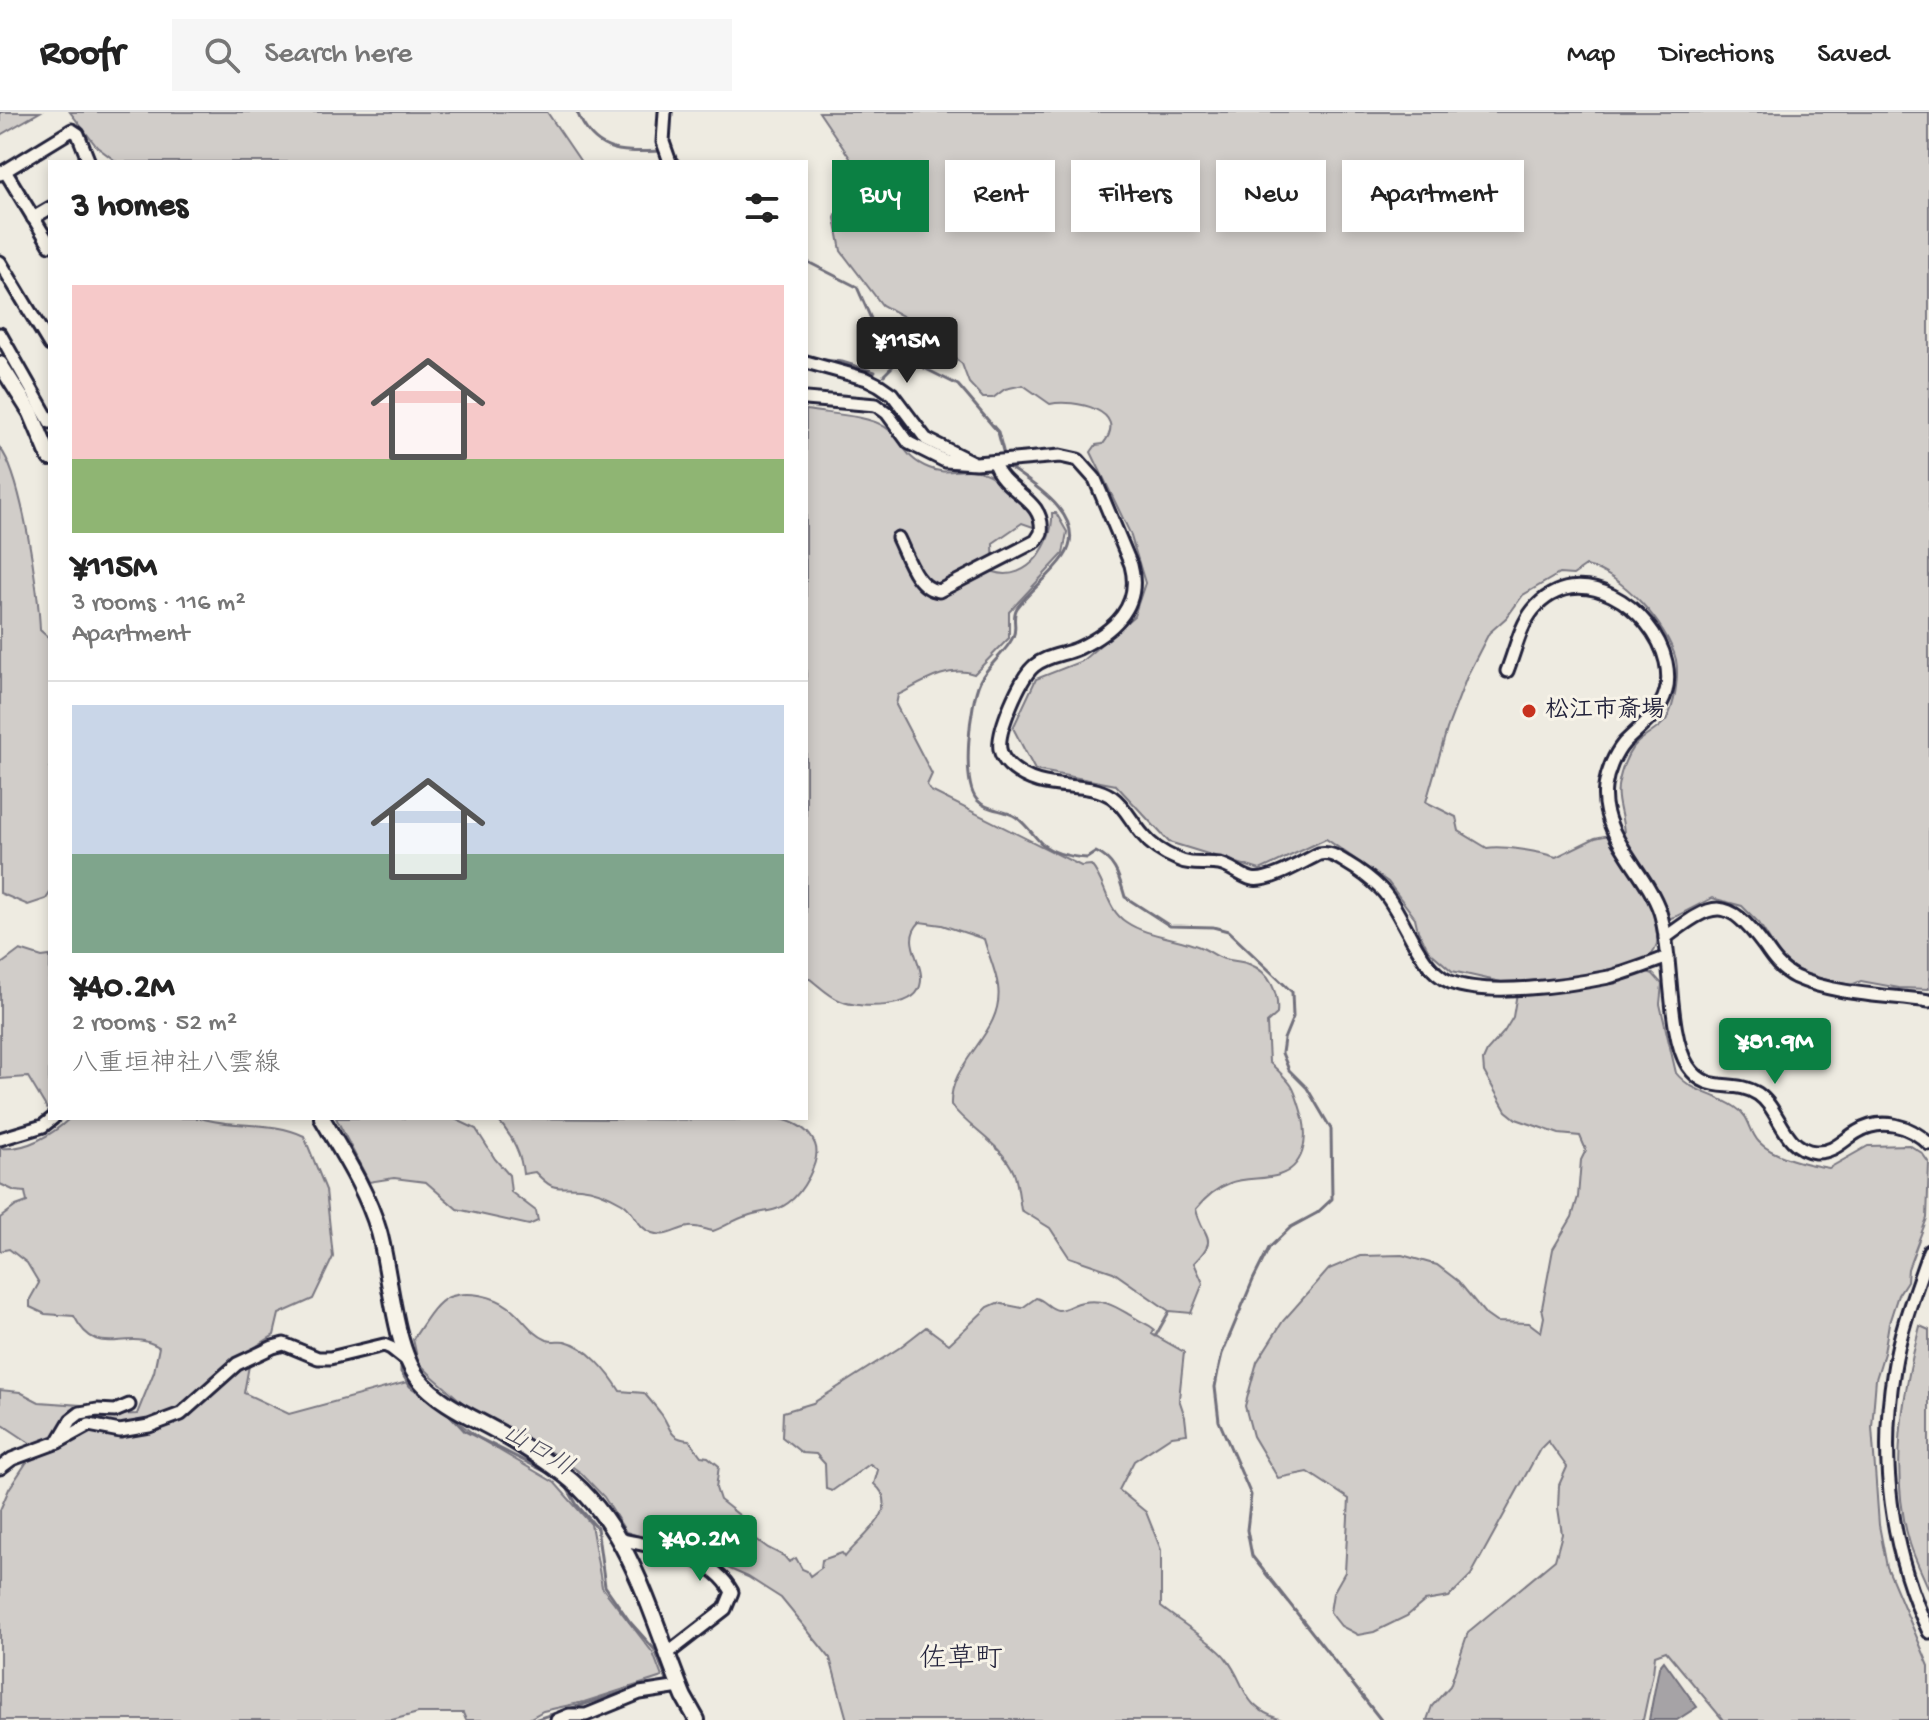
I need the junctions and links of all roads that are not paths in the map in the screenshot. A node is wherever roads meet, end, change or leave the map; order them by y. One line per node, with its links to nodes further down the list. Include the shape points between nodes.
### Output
1 (665, 112): 2 (street)
2 (667, 155)
3 (88, 160): 4 (street, via 72,130)
4 (2, 172): 6 (street)
5 (48, 209): 6 (street)
6 (33, 218): 7 (street)
7 (48, 242)
8 (0, 262): 10 (street)
9 (0, 334): 14 (street)
10 (48, 342)
11 (808, 363): 17 (street, via 879,385 926,439)
12 (0, 364): 15 (main road, via 31,413)
13 (808, 399): 17 (street, via 876,405 920,450 945,461)
14 (48, 418)
15 (48, 453)
16 (1000, 461): 17 (street); 18 (street, via 997,473 1039,515 1041,533 1036,541 933,591 922,584); 21 (street, via 1060,456 1078,460 1095,479 1131,565 1135,589 1127,610 1098,636 1046,658 1029,672 1000,741 1004,758 1015,770 1044,784 1112,797 1150,841 1190,864 1220,864 1256,880 1319,854 1337,856 1382,889 1426,960 1452,982 1498,988 1549,986 1611,976)
17 (976, 463)
18 (898, 538)
19 (1507, 671): 20 (street, via 1535,608 1570,588 1588,587 1619,598 1658,644 1666,664 1663,699 1619,751 1605,795 1613,828 1656,902)
20 (1665, 938): 21 (street); 22 (street, via 1700,914 1725,909 1746,922 1790,974 1835,989)
21 (1668, 957): 26 (street, via 1682,1055 1700,1078 1761,1096 1787,1136 1806,1150 1832,1150 1866,1128 1886,1124 1902,1126)
22 (1929, 1001)
23 (50, 1120): 25 (street)
24 (323, 1120): 28 (main road, via 372,1212)
25 (0, 1139)
26 (1929, 1144)
27 (1929, 1251): 33 (street, via 1894,1366 1886,1460 1903,1562)
28 (410, 1364): 30 (street, via 384,1345 318,1358 284,1344 237,1364 181,1414 120,1431 89,1425); 32 (main road, via 454,1408 573,1482)
29 (129, 1405): 30 (street, via 80,1413)
30 (58, 1442): 31 (street)
31 (0, 1468)
32 (619, 1539): 34 (main road); 34 (street, via 707,1566 732,1592 725,1609)
33 (1929, 1632)
34 (667, 1654): 35 (main road)
35 (674, 1689): 36 (street, via 640,1693 586,1715); 37 (main road)
36 (557, 1720)
37 (697, 1720)

